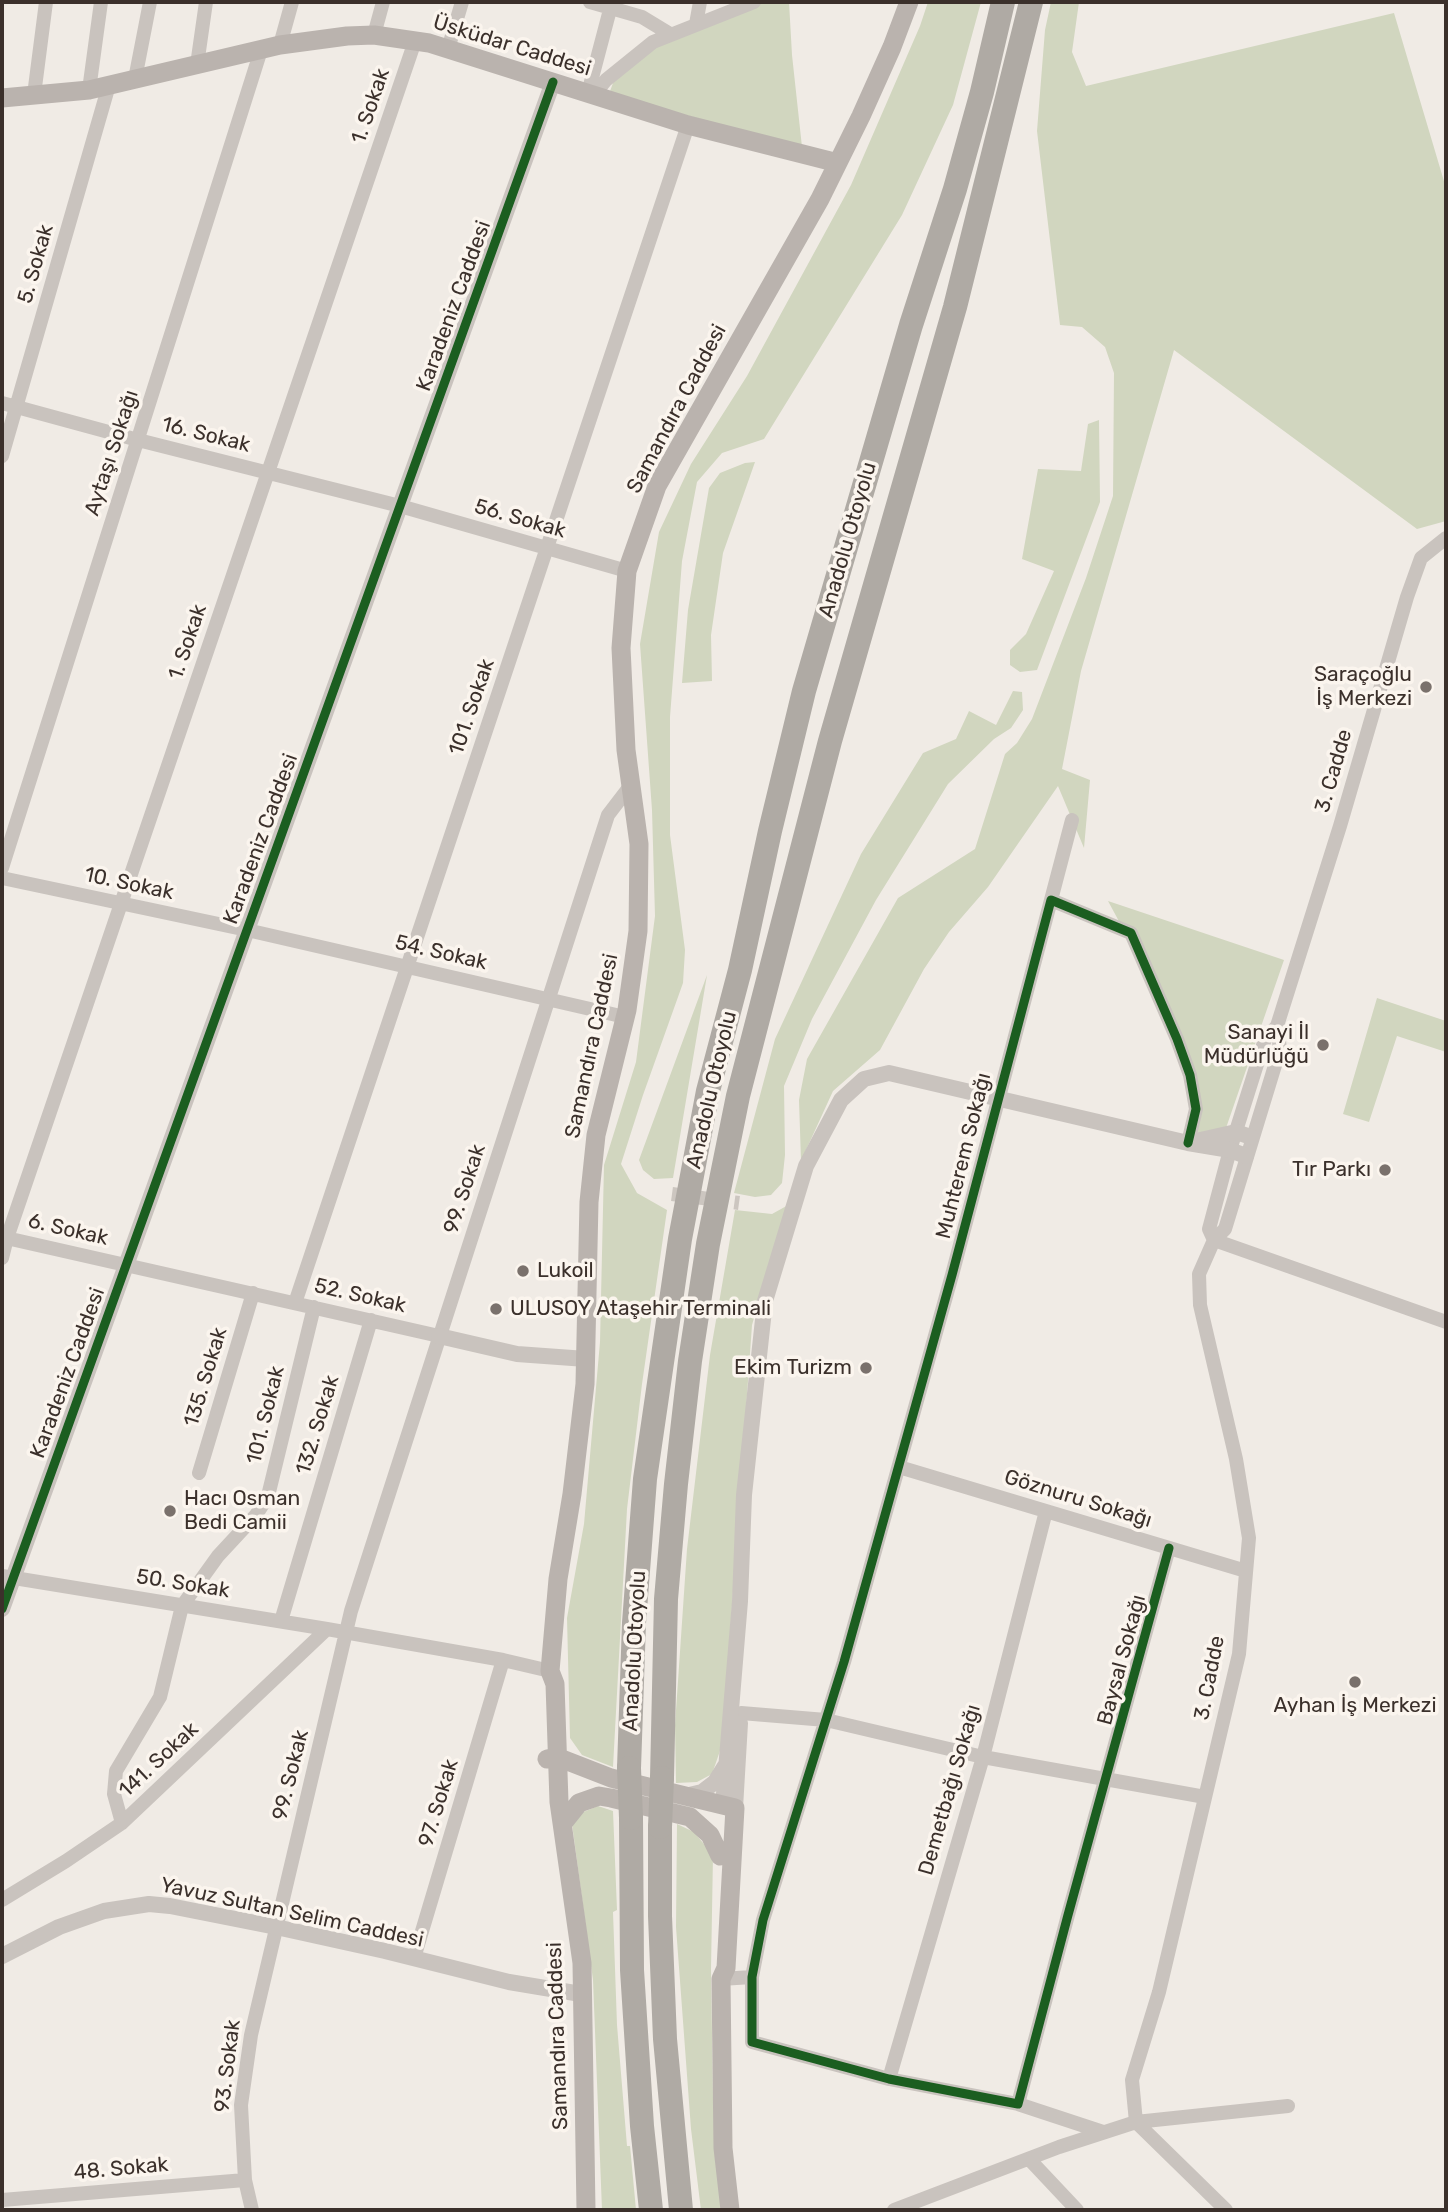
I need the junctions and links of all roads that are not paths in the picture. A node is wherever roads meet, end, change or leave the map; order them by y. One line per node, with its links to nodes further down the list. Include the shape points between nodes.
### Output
1 (46, 2): 27 (street)
2 (101, 2): 25 (street)
3 (150, 2): 22 (street)
4 (206, 2): 21 (street)
5 (292, 2): 19 (street, Aytaşı Sokağı)
6 (383, 2): 17 (street)
7 (462, 2): 20 (street)
8 (590, 2): 14 (street)
9 (700, 2): 15 (street)
10 (754, 2): 15 (street)
11 (909, 2): 30 (main road, Samandıra Caddesi)
12 (1003, 2): 114 (highway, Anadolu Otoyolu, bridge, via 955,189 804,691 708,1091 680,1239 645,1479 629,1768 632,1970)
13 (1031, 2): 115 (highway, Anadolu Otoyolu, bridge, via 956,307 827,752 738,1096 708,1244 690,1360 666,1599 660,1916 665,2039)
14 (612, 4): 16 (street); 26 (street)
15 (696, 24): 16 (street)
16 (670, 34): 26 (street, via 635,55)
17 (374, 35): 18 (main road, Üsküdar Caddesi); 19 (main road, Üsküdar Caddesi)
18 (415, 41): 20 (main road, Üsküdar Caddesi); 35 (street, 1. Sokak)
19 (270, 48): 21 (main road, Üsküdar Caddesi); 33 (street, Aytaşı Sokağı)
20 (448, 49): 23 (main road, Üsküdar Caddesi)
21 (197, 65): 22 (main road, Üsküdar Caddesi)
22 (135, 79): 24 (main road, Üsküdar Caddesi)
23 (553, 82): 26 (main road, Üsküdar Caddesi); 36 (street, Karadeniz Caddesi)
24 (109, 85): 25 (main road, Üsküdar Caddesi); 32 (street, 5. Sokak)
25 (89, 90): 27 (main road, Üsküdar Caddesi)
26 (591, 94): 29 (main road, Üsküdar Caddesi)
27 (34, 95): 28 (main road, Üsküdar Caddesi)
28 (2, 98)
29 (688, 125): 30 (main road, Üsküdar Caddesi); 38 (street, 101. Sokak)
30 (838, 163): 39 (main road, Samandıra Caddesi, via 657,486)
31 (2, 403): 32 (street, 16. Sokak)
32 (16, 407): 33 (street, 16. Sokak); 34 (street, 5. Sokak)
33 (138, 440): 35 (street, 16. Sokak); 42 (street, Aytaşı Sokağı)
34 (2, 456)
35 (268, 472): 36 (street, 16. Sokak); 45 (street, 1. Sokak)
36 (400, 506): 38 (street, 56. Sokak); 46 (street, Karadeniz Caddesi)
37 (1446, 538): 51 (street, 3. Cadde, via 1421,558 1407,597 1277,1026 1280,1049)
38 (548, 549): 39 (street, 56. Sokak); 47 (street, 101. Sokak)
39 (627, 571): 40 (main road, Samandıra Caddesi, via 621,648)
40 (631, 785): 48 (street, 99. Sokak, via 608,815); 49 (main road, Samandıra Caddesi, via 639,844 638,931)
41 (1072, 820): 44 (street, Muhterem Sokağı)
42 (2, 868)
43 (2, 878): 45 (street, 10. Sokak)
44 (1051, 900): 50 (street, Muhterem Sokağı); 52 (street, via 1131,933 1190,1075 1196,1109)
45 (121, 904): 46 (street, 10. Sokak); 55 (street, 1. Sokak)
46 (247, 930): 47 (street, 54. Sokak); 58 (street, Karadeniz Caddesi)
47 (407, 967): 48 (street, 54. Sokak); 60 (street, 101. Sokak)
48 (548, 999): 49 (street, 54. Sokak); 64 (street, 99. Sokak)
49 (625, 1017): 65 (main road, Samandıra Caddesi, via 596,1135 589,1202)
50 (997, 1097): 52 (street); 66 (street, Muhterem Sokağı); 72 (street, via 889,1073 864,1079 841,1100 806,1166 765,1301 744,1495)
51 (1244, 1134): 52 (street); 53 (street); 54 (street, 3. Cadde)
52 (1188, 1143): 53 (street)
53 (1230, 1150): 54 (street); 56 (street, via 1209,1229)
54 (1246, 1156): 56 (street, 3. Cadde, via 1225,1229)
55 (4, 1237): 57 (street, 1. Sokak); 58 (street, 6. Sokak)
56 (1214, 1240): 63 (street); 70 (street, 3. Cadde, via 1199,1274 1200,1305 1237,1459 1249,1538)
57 (2, 1258)
58 (126, 1265): 59 (street, 52. Sokak); 71 (street, Karadeniz Caddesi)
59 (253, 1293): 60 (street, 52. Sokak); 67 (street, 135. Sokak)
60 (295, 1303): 61 (street, 52. Sokak)
61 (314, 1307): 62 (street, 52. Sokak); 73 (street, 101. Sokak, via 268,1496)
62 (371, 1320): 64 (street, 52. Sokak); 75 (street, 132. Sokak)
63 (1446, 1322)
64 (439, 1336): 65 (street, 52. Sokak, via 517,1354); 77 (street, 99. Sokak)
65 (586, 1359): 79 (main road, Samandıra Caddesi)
66 (899, 1467): 68 (street, Göznuru Sokağı); 81 (street, Muhterem Sokağı)
67 (199, 1473)
68 (1046, 1511): 69 (street, Göznuru Sokağı); 83 (street, Demetbağı Sokağı)
69 (1169, 1548): 70 (street, Göznuru Sokağı); 87 (street, Baysal Sokağı)
70 (1246, 1571): 89 (street, 3. Cadde, via 1239,1654)
71 (7, 1577): 73 (street, 50. Sokak); 74 (street, Karadeniz Caddesi)
72 (740, 1601): 80 (street); 85 (street)
73 (182, 1606): 75 (street, 50. Sokak); 93 (street, 101. Sokak, via 160,1697 116,1771 114,1794)
74 (2, 1609)
75 (281, 1621): 76 (street, 50. Sokak)
76 (327, 1629): 77 (street, 50. Sokak); 93 (street, 141. Sokak)
77 (347, 1633): 78 (street, 50. Sokak); 97 (street, 99. Sokak)
78 (503, 1660): 79 (street, 50. Sokak); 99 (street, 97. Sokak)
79 (550, 1671): 82 (main road, Samandıra Caddesi, via 555,1684); 84 (main road, via 543,1682)
80 (741, 1713): 81 (street); 91 (street)
81 (826, 1720): 83 (street); 100 (street, Muhterem Sokağı, via 763,1920)
82 (556, 1724): 84 (main road, Samandıra Caddesi); 86 (main road, via 563,1746)
83 (983, 1756): 87 (street); 103 (street, Demetbağı Sokağı)
84 (552, 1766): 86 (main road); 90 (main road, via 592,1794); 94 (main road, Samandıra Caddesi); 102 (main road, via 552,1830 570,1957)
85 (725, 1766): 88 (street, via 702,1792); 91 (street)
86 (584, 1767): 88 (main road)
87 (1106, 1780): 89 (street); 104 (street, Baysal Sokağı)
88 (685, 1796): 91 (main road)
89 (1205, 1797): 106 (street, 3. Cadde, via 1159,1992 1132,2080)
90 (611, 1798): 92 (main road); 94 (main road, via 599,1796 579,1803)
91 (728, 1816): 92 (main road); 95 (main road); 101 (main road, via 726,1968)
92 (690, 1817): 95 (main road, via 710,1835)
93 (122, 1823): 96 (street, 141. Sokak)
94 (563, 1823): 102 (main road, Samandıra Caddesi, via 582,1963)
95 (720, 1856): 101 (main road, via 716,1969)
96 (2, 1900)
97 (276, 1927): 98 (street, Yavuz Sultan Selim Caddesi, via 149,1904 104,1911 70,1923); 99 (street, Yavuz Sultan Selim Caddesi); 109 (street, 93. Sokak, via 251,2035 241,2105)
98 (2, 1956)
99 (414, 1958): 102 (street, Yavuz Sultan Selim Caddesi)
100 (752, 1977): 101 (street); 103 (street, Muhterem Sokağı, via 752,2042)
101 (721, 1979): 116 (main road, via 723,2135)
102 (581, 1994): 113 (main road, Samandıra Caddesi)
103 (889, 2079): 104 (street)
104 (1018, 2104): 107 (street)
105 (1288, 2106): 106 (street)
106 (1136, 2122): 107 (street); 119 (street)
107 (1103, 2133): 108 (street)
108 (1029, 2159): 111 (street); 118 (street)
109 (245, 2180): 110 (street, 48. Sokak); 112 (street, 93. Sokak)
110 (2, 2200)
111 (920, 2206): 117 (street)
112 (252, 2210)
113 (586, 2210)
114 (651, 2210)
115 (681, 2210)
116 (730, 2210)
117 (894, 2210)
118 (1077, 2210)
119 (1226, 2210)

